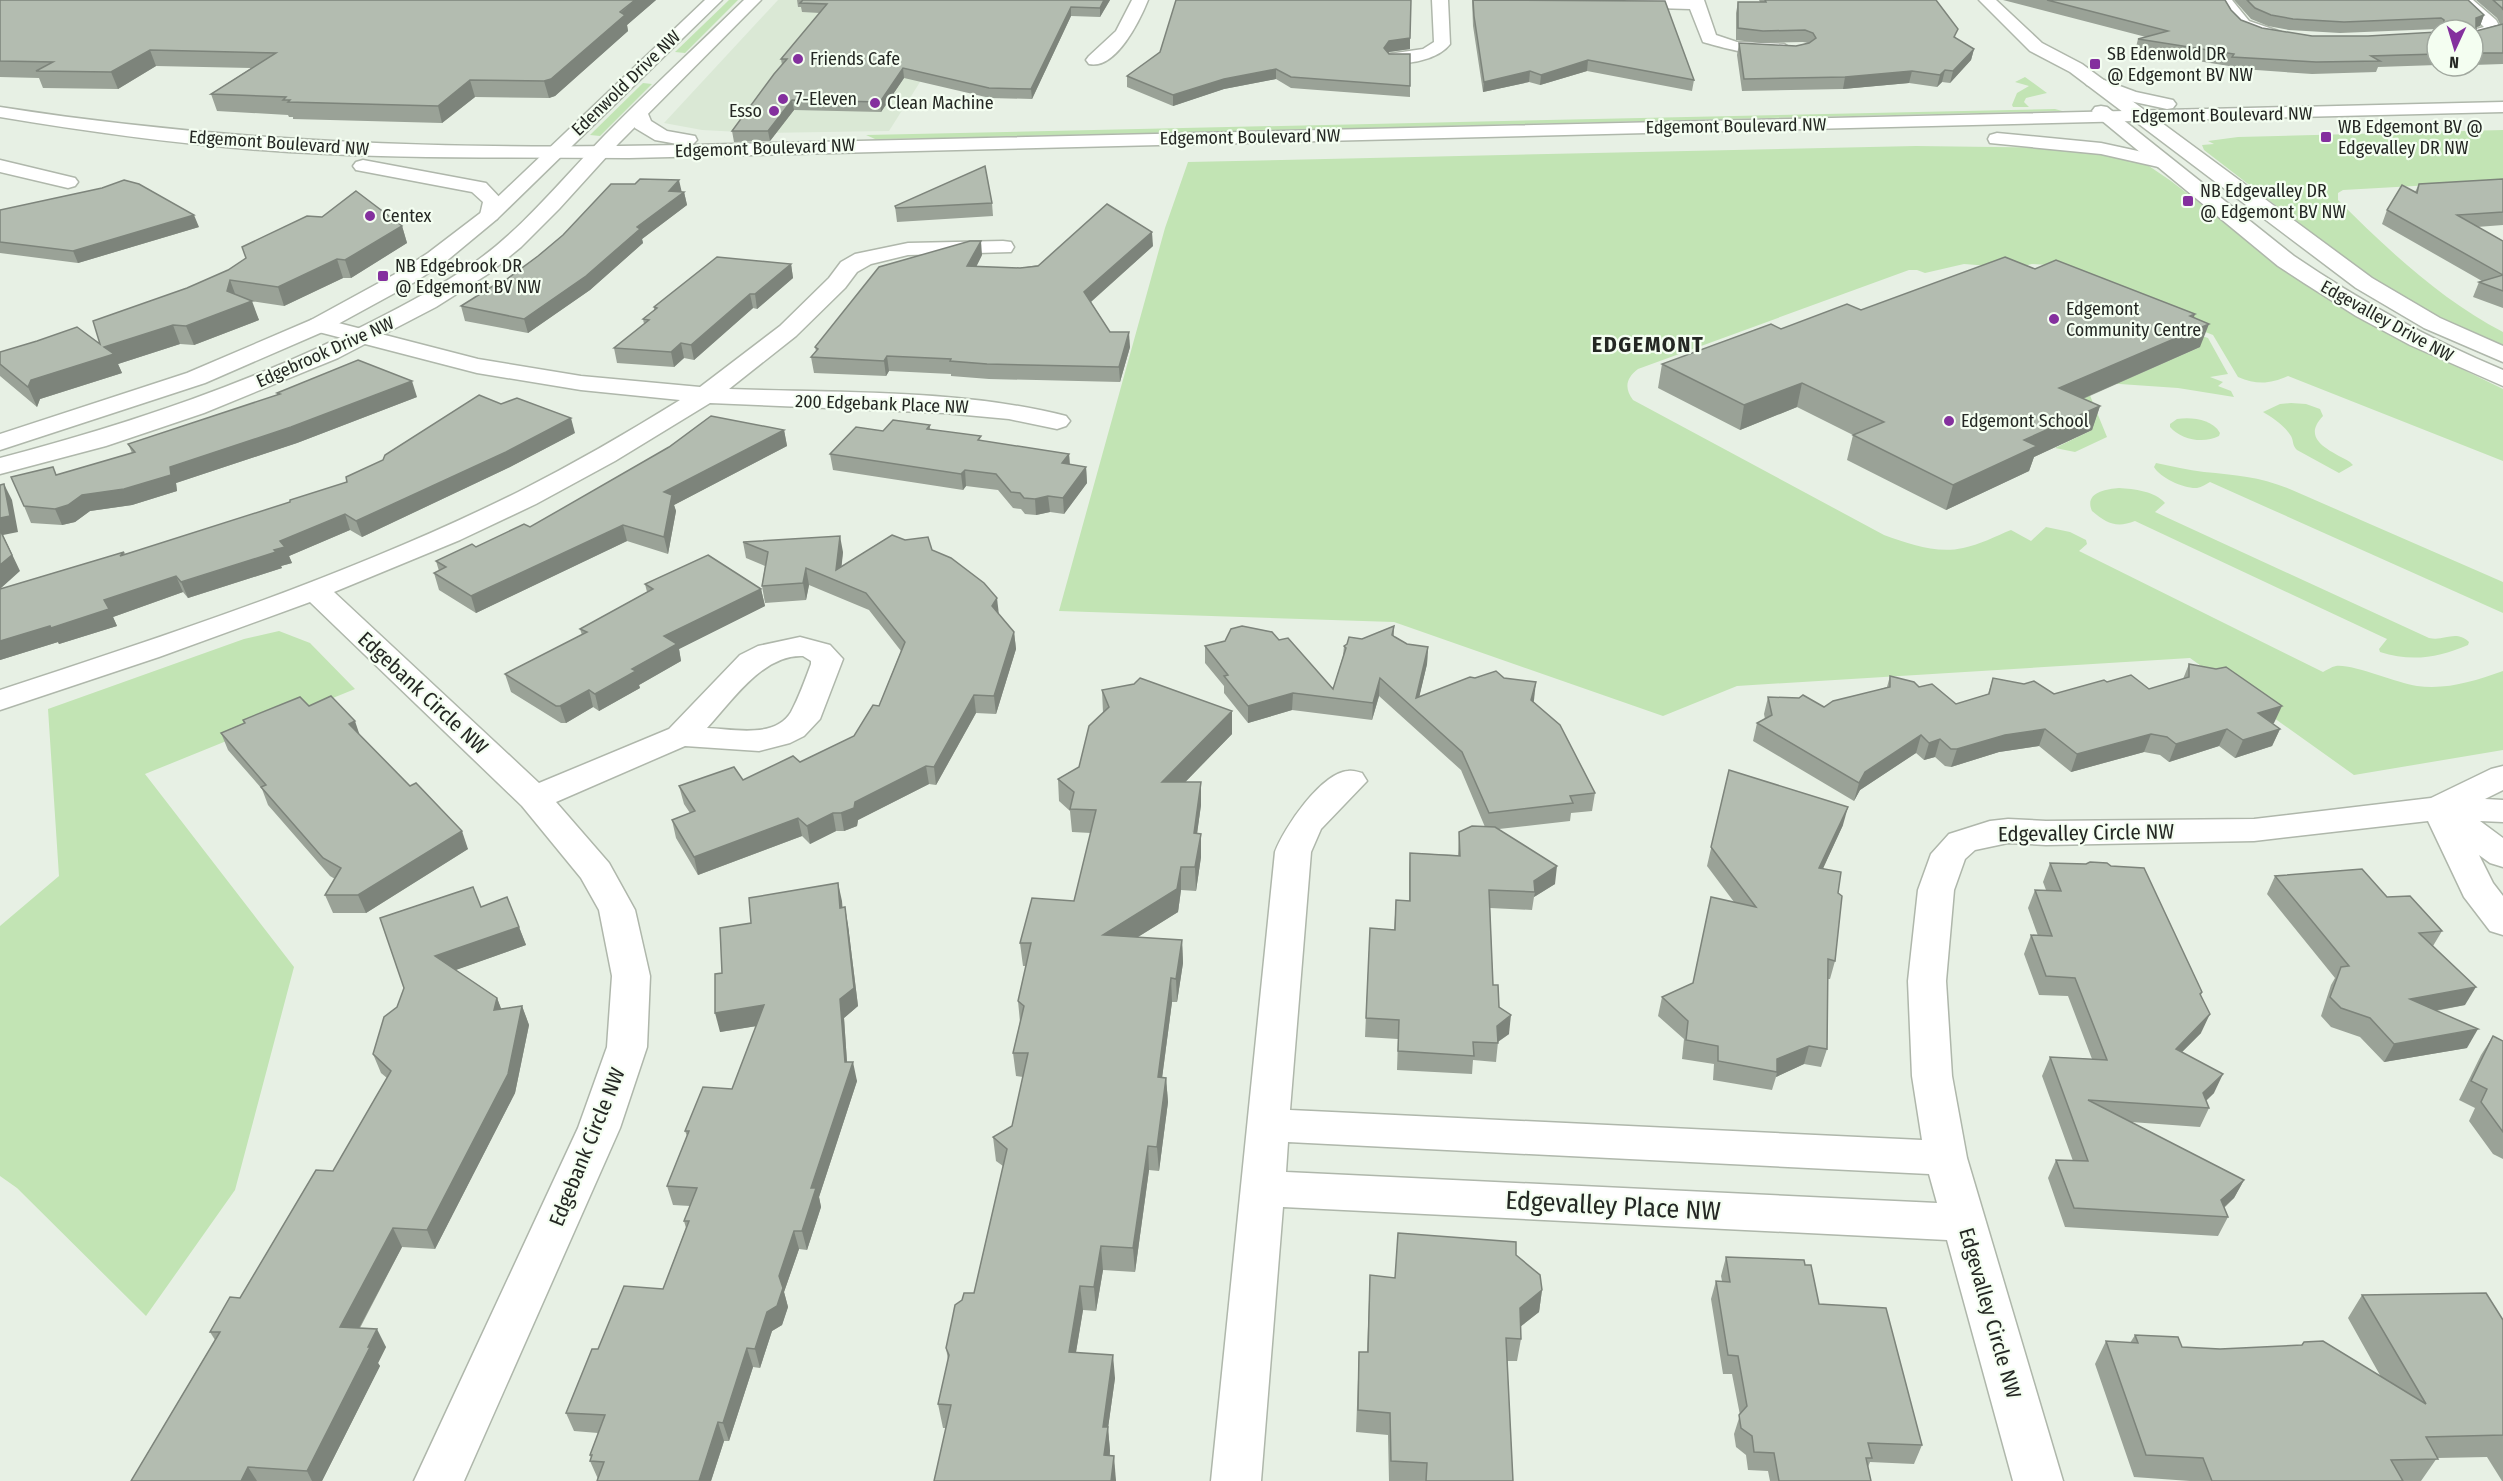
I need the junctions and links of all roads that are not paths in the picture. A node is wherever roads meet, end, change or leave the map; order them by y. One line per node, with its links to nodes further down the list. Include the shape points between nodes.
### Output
1 (714, 0): 32 (street, Edenwold Drive NW)
2 (753, 0): 23 (street, Edenwold Drive NW)
3 (1140, 0): 17 (street, via 1127,31)
4 (1440, 0): 16 (street, via 1442,44 1428,53)
5 (1987, 0): 14 (street)
6 (2224, 0): 13 (street, via 2243,24 2252,29)
7 (2464, 0): 10 (street)
8 (1605, 2): 9 (street)
9 (1696, 2): 15 (street, via 1706,33 1719,43 1756,50)
10 (2484, 18)
11 (2485, 19): 12 (street, via 2493,29)
12 (2485, 33)
13 (2295, 38)
14 (2036, 47): 18 (street, via 2048,69); 19 (street)
15 (1804, 49)
16 (1395, 58)
17 (1095, 60)
18 (2064, 81)
19 (2093, 81): 24 (street, via 2152,101); 26 (street)
20 (2088, 101): 25 (street)
21 (2503, 107): 24 (street, Edgemont Boulevard NW)
22 (0, 112): 32 (street, Edgemont Boulevard NW, via 95,128 274,145)
23 (640, 113): 31 (street, via 642,124 662,136); 34 (street, Edenwold Drive NW)
24 (2277, 113): 26 (street, Edgemont Boulevard NW)
25 (2109, 117): 26 (street, Edgemont Boulevard NW); 29 (street, Edgevalley Drive NW); 31 (street, Edgemont Boulevard NW)
26 (2143, 117): 28 (street, Edgevalley Drive NW)
27 (2503, 123): 28 (street, Edgemont Boulevard NW)
28 (2163, 131): 29 (street, Edgemont Boulevard NW); 44 (street, Edgevalley Drive NW, via 2364,283 2432,323)
29 (2126, 132): 30 (street, Edgemont Boulevard NW); 35 (street, Edgevalley Drive NW)
30 (1944, 136): 34 (street, Edgemont Boulevard NW); 35 (street, via 2089,146)
31 (768, 148): 34 (street, Edgemont Boulevard NW)
32 (556, 151): 34 (street, Edgemont Boulevard NW); 38 (street, Edenwold Drive NW)
33 (192, 157): 36 (street, Edgemont Boulevard NW)
34 (593, 160): 38 (street, Edgemont Boulevard NW); 43 (street, Edgebrook Drive NW, via 552,205 480,269)
35 (2163, 162): 45 (street, Edgevalley Drive NW, via 2286,261 2343,300 2405,335)
36 (355, 165): 38 (street, Edgemont Boulevard NW); 40 (street, via 479,187 493,201)
37 (0, 166): 39 (street)
38 (540, 167): 40 (street, Edgebrook Drive NW)
39 (68, 182)
40 (490, 214): 42 (street, Edgebrook Drive NW, via 428,263)
41 (1003, 247): 46 (street, via 908,249 863,259 849,267 788,331)
42 (319, 325): 43 (street); 48 (street, Edgebrook Drive NW, via 196,378)
43 (364, 337): 46 (street, via 424,354 526,374); 49 (street, Edgebrook Drive NW, via 195,408 98,440)
44 (2503, 355)
45 (2503, 379)
46 (705, 395): 47 (street, 200 Edgebank Place NW, via 944,405 1009,411); 50 (street, via 544,490)
47 (1057, 421)
48 (0, 442)
49 (0, 466)
50 (315, 590): 51 (street); 55 (street, Edgebank Circle NW)
51 (0, 700)
52 (681, 736): 55 (street)
53 (2503, 777): 56 (street, Edgevalley Circle NW)
54 (1350, 781): 60 (street, via 1323,803 1296,839)
55 (534, 798): 64 (street, Edgebank Circle NW, via 596,872 617,909 631,976 627,1047 599,1128)
56 (2439, 808): 57 (street, Edgevalley Circle NW); 58 (street); 59 (street, via 2476,888); 61 (street, Edgevalley Circle NW, via 2254,830 2008,831 1962,842 1949,854 1936,890 1927,981 1932,1076)
57 (2503, 811)
58 (2503, 855)
59 (2503, 922)
60 (1267, 1125): 61 (street); 62 (street)
61 (1946, 1158): 63 (street, Edgevalley Circle NW)
62 (1262, 1188): 63 (street, Edgevalley Place NW); 65 (street)
63 (1965, 1223): 66 (street, Edgevalley Circle NW)
64 (440, 1481)
65 (1236, 1481)
66 (2038, 1481)

